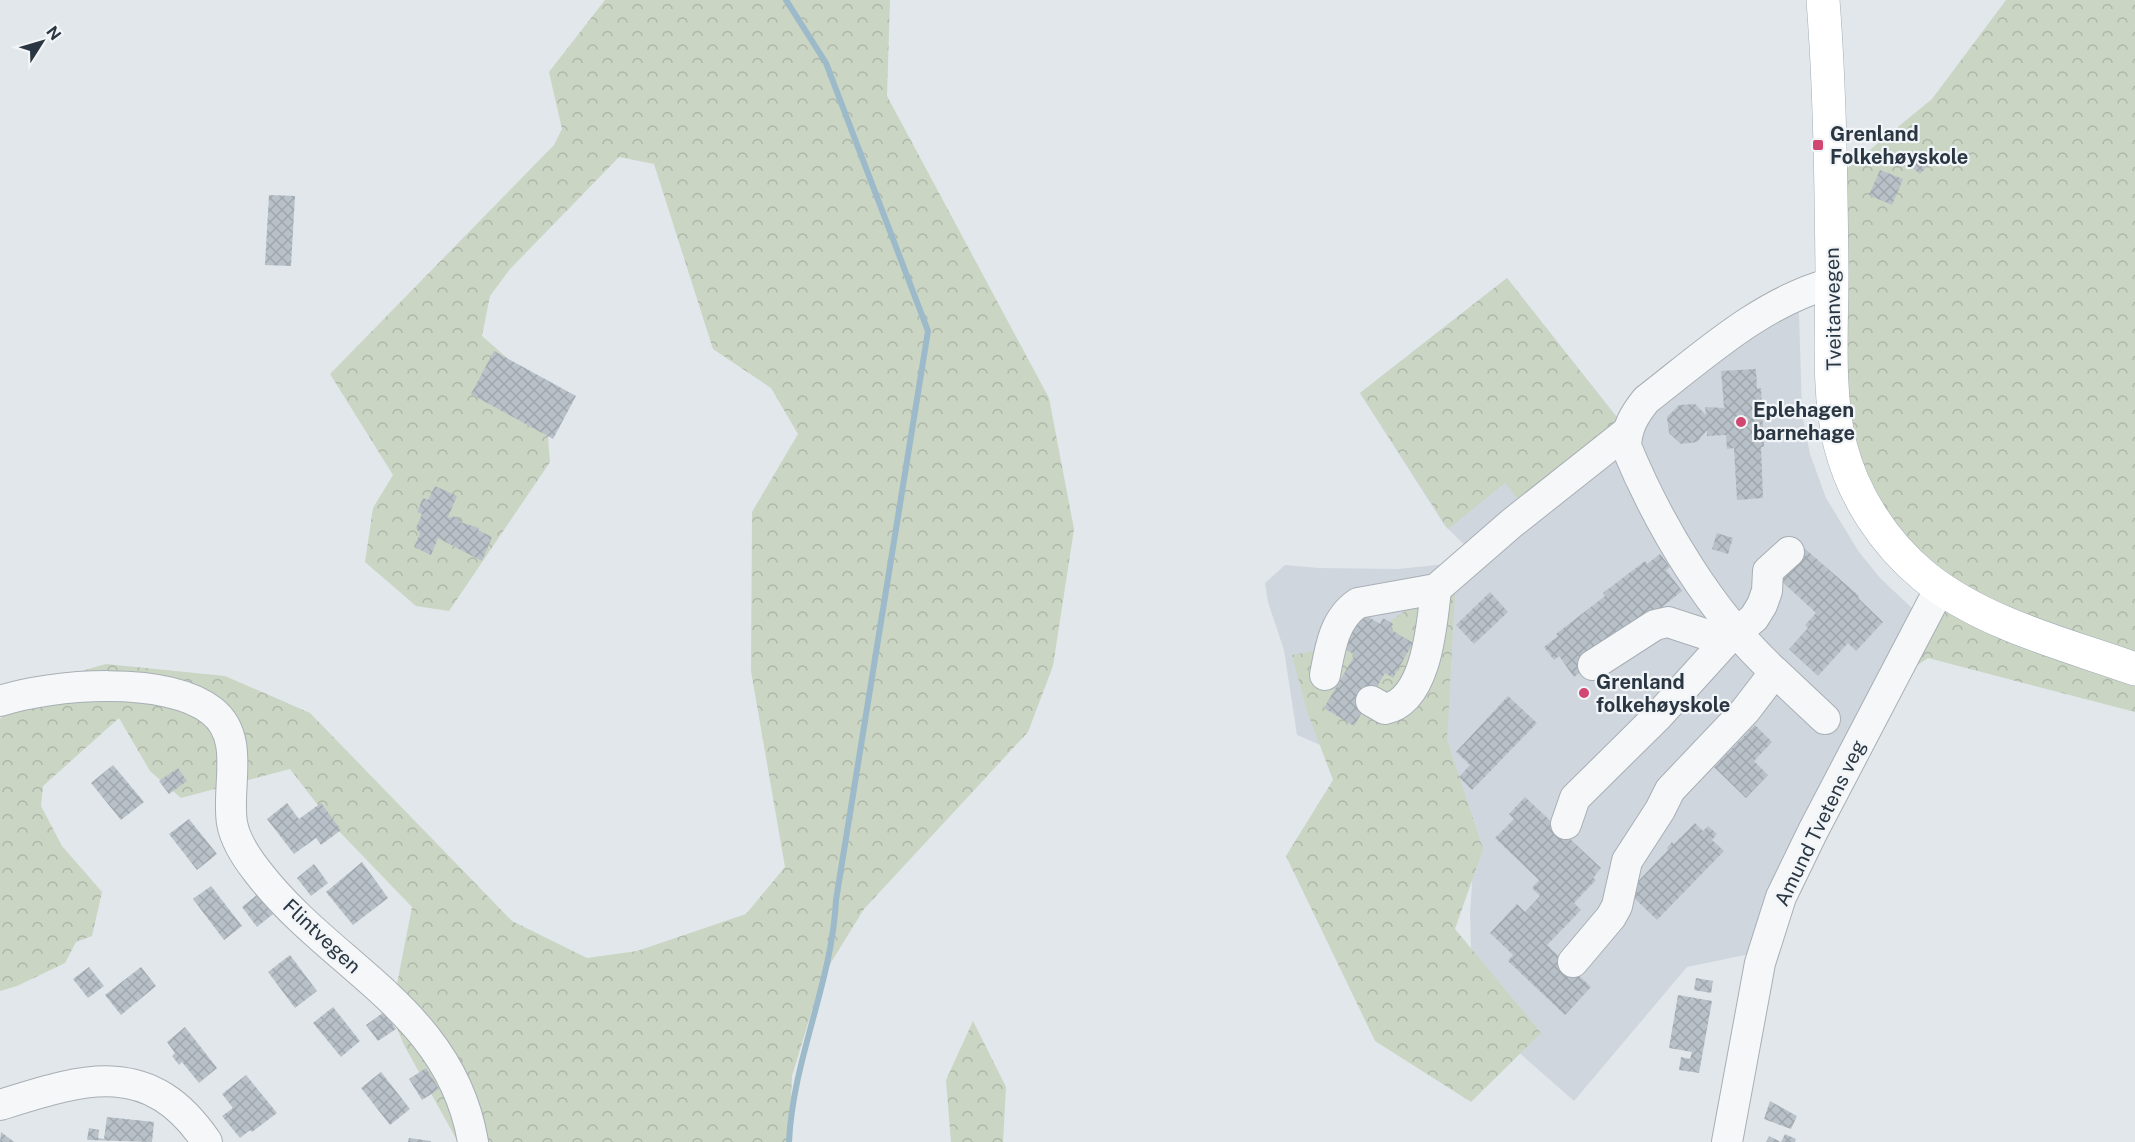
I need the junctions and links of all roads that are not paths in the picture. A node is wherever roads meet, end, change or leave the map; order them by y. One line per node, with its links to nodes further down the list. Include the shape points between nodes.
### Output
1 (1823, 0): 2 (main road, Tveitanvegen)
2 (1832, 283): 3 (street, via 1804,290 1765,311 1646,400); 5 (main road, Tveitanvegen, via 1835,407 1840,444 1852,479 1882,533)
3 (1627, 432): 6 (street, via 1512,523); 7 (street, via 1626,446 1648,496)
4 (1789, 552): 7 (street, via 1768,571 1762,605 1754,618)
5 (1940, 588): 9 (main road, Tveitanvegen, via 1989,615); 20 (street, Amund Tvetens veg, via 1781,897 1760,963)
6 (1435, 603): 11 (street, via 1358,603 1350,608 1331,641); 12 (street, via 1427,652 1407,698 1384,709)
7 (1731, 637): 8 (street, via 1668,622 1655,625); 10 (street); 15 (street, via 1575,798)
8 (1593, 665)
9 (2135, 669)
10 (1775, 672): 14 (street); 16 (street, via 1745,711 1670,790 1627,861 1611,917)
11 (1324, 675)
12 (1374, 694)
13 (0, 701): 19 (street, Flintvegen, via 28,692 75,687 155,689 188,696 213,712 228,732 233,757 232,823 241,847 280,898 423,1030 445,1060 466,1106)
14 (1825, 719)
15 (1566, 824)
16 (1573, 962)
17 (0, 1105): 18 (street, via 62,1085 137,1083 167,1100 193,1122)
18 (207, 1142)
19 (473, 1142)
20 (1727, 1142)

